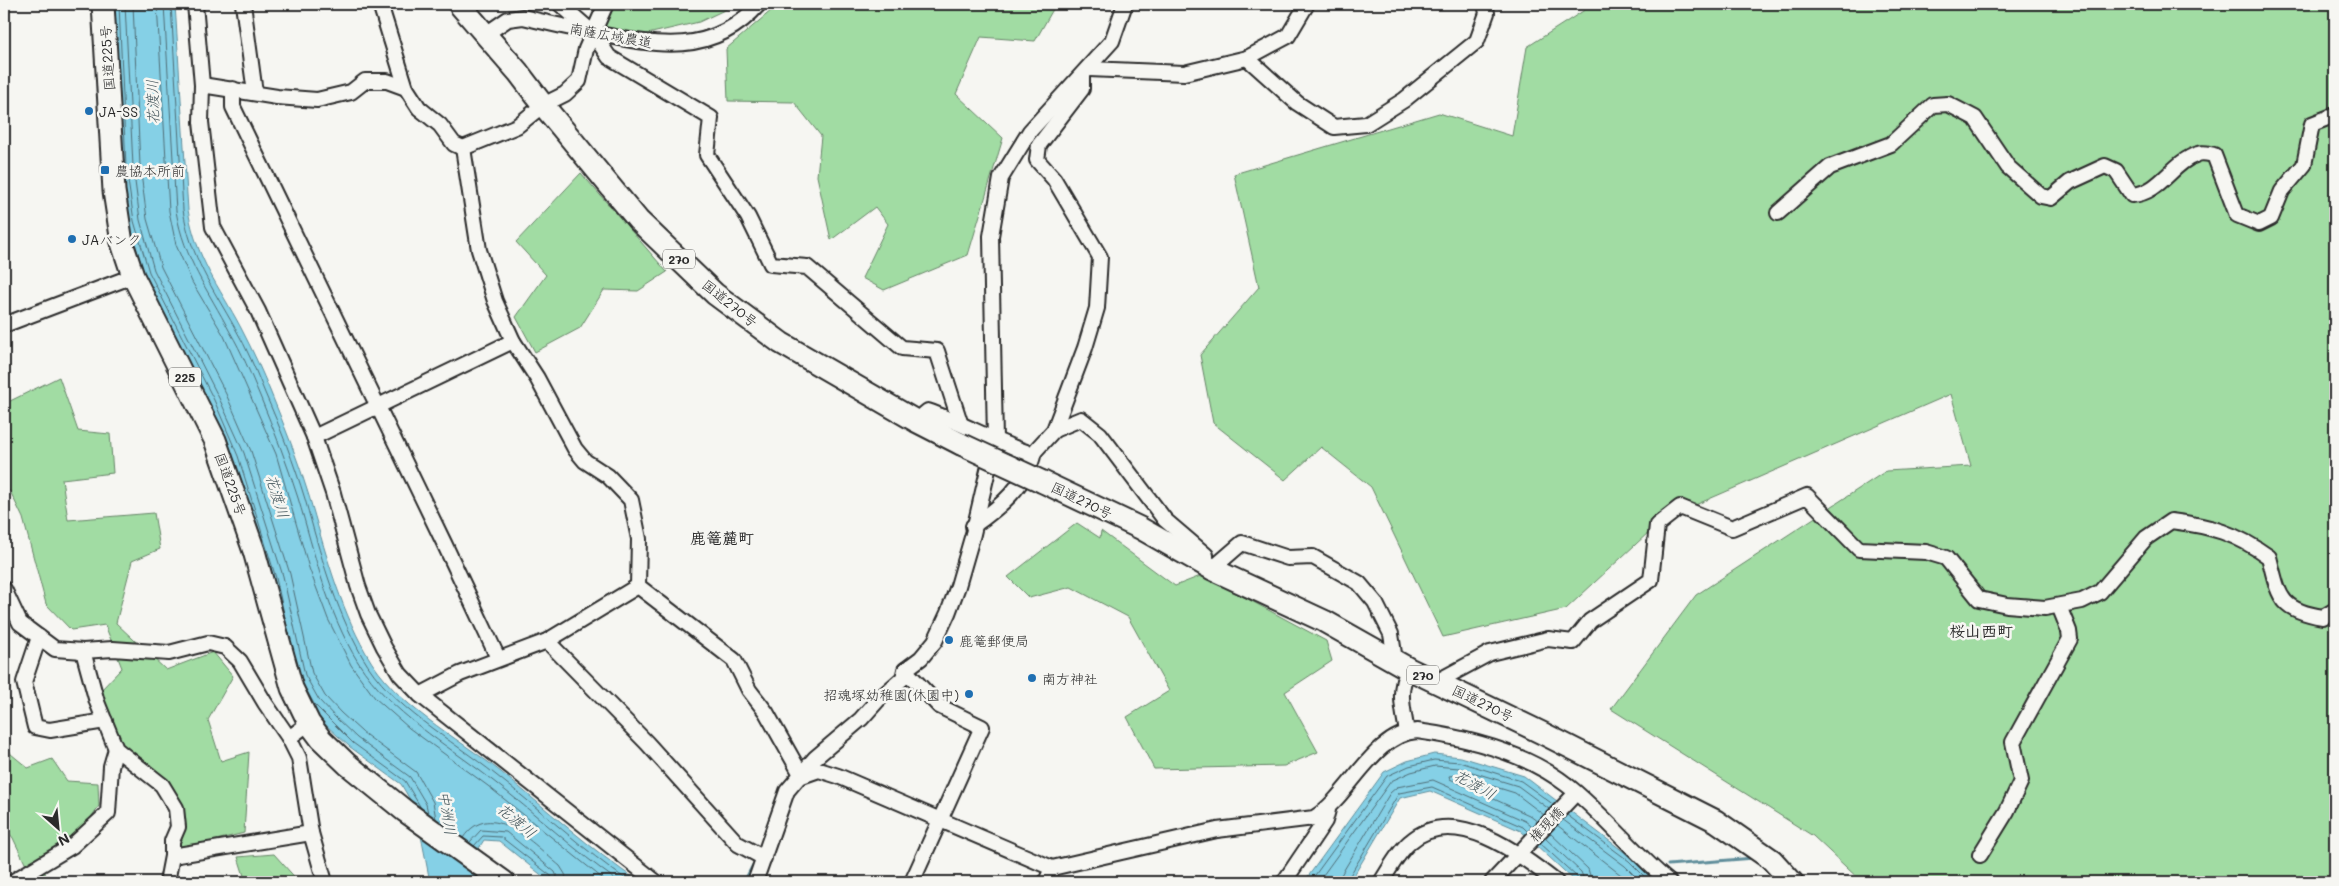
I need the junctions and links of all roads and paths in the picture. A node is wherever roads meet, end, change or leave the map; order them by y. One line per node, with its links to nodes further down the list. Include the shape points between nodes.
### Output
1 (103, 4): 24 (highway, 国道225号 / 225, via 114,191 122,242)
2 (195, 4): 16 (street)
3 (243, 4): 19 (street)
4 (380, 4): 17 (street)
5 (459, 4): 13 (highway, 国道270号 / 270)
6 (560, 4): 12 (street)
7 (606, 4): 12 (street)
8 (759, 4): 12 (street, 南薩広域農道, via 729,29 690,43 638,43)
9 (1125, 4): 15 (street, via 1112,41)
10 (1306, 4): 14 (street, via 1288,36)
11 (1485, 4): 14 (street, via 1487,13 1477,41 1404,100 1366,124 1334,128 1297,104)
12 (592, 32): 13 (street, 南薩広域農道, via 523,17 508,19); 20 (street, via 579,81 565,94); 29 (street, via 609,57 710,118 707,155 748,217 771,264 807,267 902,348 937,351)
13 (486, 34): 20 (highway, 国道270号 / 270)
14 (1247, 58): 15 (street, via 1184,73)
15 (1085, 73): 30 (street, via 1082,89 1039,145 1037,160 1054,179 1100,257 1097,308); 32 (street, via 1030,131 1000,178 991,236)
16 (202, 85): 18 (street); 31 (street, via 201,122 213,227 258,311)
17 (406, 88): 19 (street, via 388,81 365,81 351,92 316,100); 22 (street, via 419,108 440,125 454,144)
18 (233, 89): 19 (street); 27 (street, via 233,107)
19 (255, 93)
20 (542, 105): 22 (street, via 517,126); 28 (highway, 国道270号 / 270, via 638,220 715,294 781,343)
21 (2335, 115): 23 (street, via 2312,124 2304,165 2282,191 2271,218 2259,224 2237,214 2214,155 2200,153 2184,162 2146,194 2132,195 2116,171 2105,166 2070,182 2051,198 2041,196 2008,167 1975,118 1948,104 1933,105 1891,144 1830,167)
22 (462, 148): 26 (street, via 479,250 495,301)
23 (1778, 213)
24 (133, 276): 25 (street); 49 (highway, 国道225号 / 225, via 215,440 254,551 292,688)
25 (4, 324)
26 (513, 341): 27 (street); 36 (street, via 575,449 632,500 639,539)
27 (379, 408): 31 (street); 43 (street)
28 (916, 421): 29 (street, via 928,410); 35 (highway, 国道270号 / 270, bridge, via 1140,528)
29 (960, 422): 32 (street)
30 (1054, 430): 33 (street); 35 (street, via 1081,419 1100,434 1165,520 1206,554)
31 (314, 438): 47 (street, via 368,614 400,674)
32 (995, 440): 33 (street); 34 (street)
33 (1034, 452): 34 (street, via 1031,466 1003,505)
34 (973, 526): 45 (street, via 958,586 935,641)
35 (1209, 567): 44 (highway, 国道270号 / 270, via 1324,621); 44 (street, via 1242,543 1288,558 1313,557 1359,583 1375,602)
36 (638, 586): 41 (street); 53 (street, via 734,660)
37 (4, 589): 40 (street, via 20,623)
38 (2058, 606): 39 (street, via 2082,601 2100,592 2146,538 2171,520 2208,526 2248,542 2269,557 2280,597 2296,609 2323,617); 46 (street, via 2007,605 1979,599 1946,558 1926,552 1859,549 1807,496 1732,528 1680,507 1657,525 1651,580 1590,620 1573,642 1548,639 1490,653); 59 (street, via 2070,640 2013,742 2021,781)
39 (2335, 610)
40 (39, 637): 42 (street, via 55,649); 48 (street, via 24,682 35,727 50,730)
41 (547, 641): 43 (street); 61 (street, via 738,844)
42 (83, 651): 48 (street); 51 (street, via 113,649 169,653 208,643 225,647 240,661)
43 (498, 658): 47 (street)
44 (1402, 664): 46 (highway, 国道270号 / 270); 50 (street, via 1401,692)
45 (905, 670): 53 (street, via 903,678 816,758); 56 (street, via 939,706 982,726)
46 (1438, 681): 76 (highway, 国道270号 / 270, via 1716,821 1772,860)
47 (420, 695): 67 (street)
48 (105, 721): 52 (street)
49 (315, 731): 51 (street); 66 (highway, 国道225号 / 225, via 346,764)
50 (1407, 732): 54 (street, via 1429,733 1508,753 1560,780); 55 (street, via 1377,752)
51 (289, 738): 57 (street, via 299,758)
52 (116, 749): 60 (street, via 162,785 176,808 178,826 172,841); 63 (street, via 111,766 108,813 72,846)
53 (802, 776): 56 (street, via 819,770); 61 (street, via 787,791)
54 (1572, 797): 58 (street, 権現橋); 75 (street)
55 (1328, 810): 62 (street, via 1314,818 1217,830); 71 (street, via 1325,821)
56 (939, 819): 62 (street); 69 (street)
57 (311, 833): 60 (street); 65 (street)
58 (1521, 851): 72 (street, via 1472,831 1457,827 1437,828 1409,842); 73 (street, 権現橋); 74 (street)
59 (1980, 855)
60 (172, 856): 64 (street)
61 (764, 858): 68 (street)
62 (1052, 868): 70 (street)
63 (12, 882)
64 (168, 882)
65 (325, 882)
66 (504, 882)
67 (656, 882)
68 (755, 882)
69 (912, 882)
70 (1046, 882)
71 (1284, 882)
72 (1380, 882)
73 (1492, 882)
74 (1556, 882)
75 (1669, 882)
76 (1792, 882)

